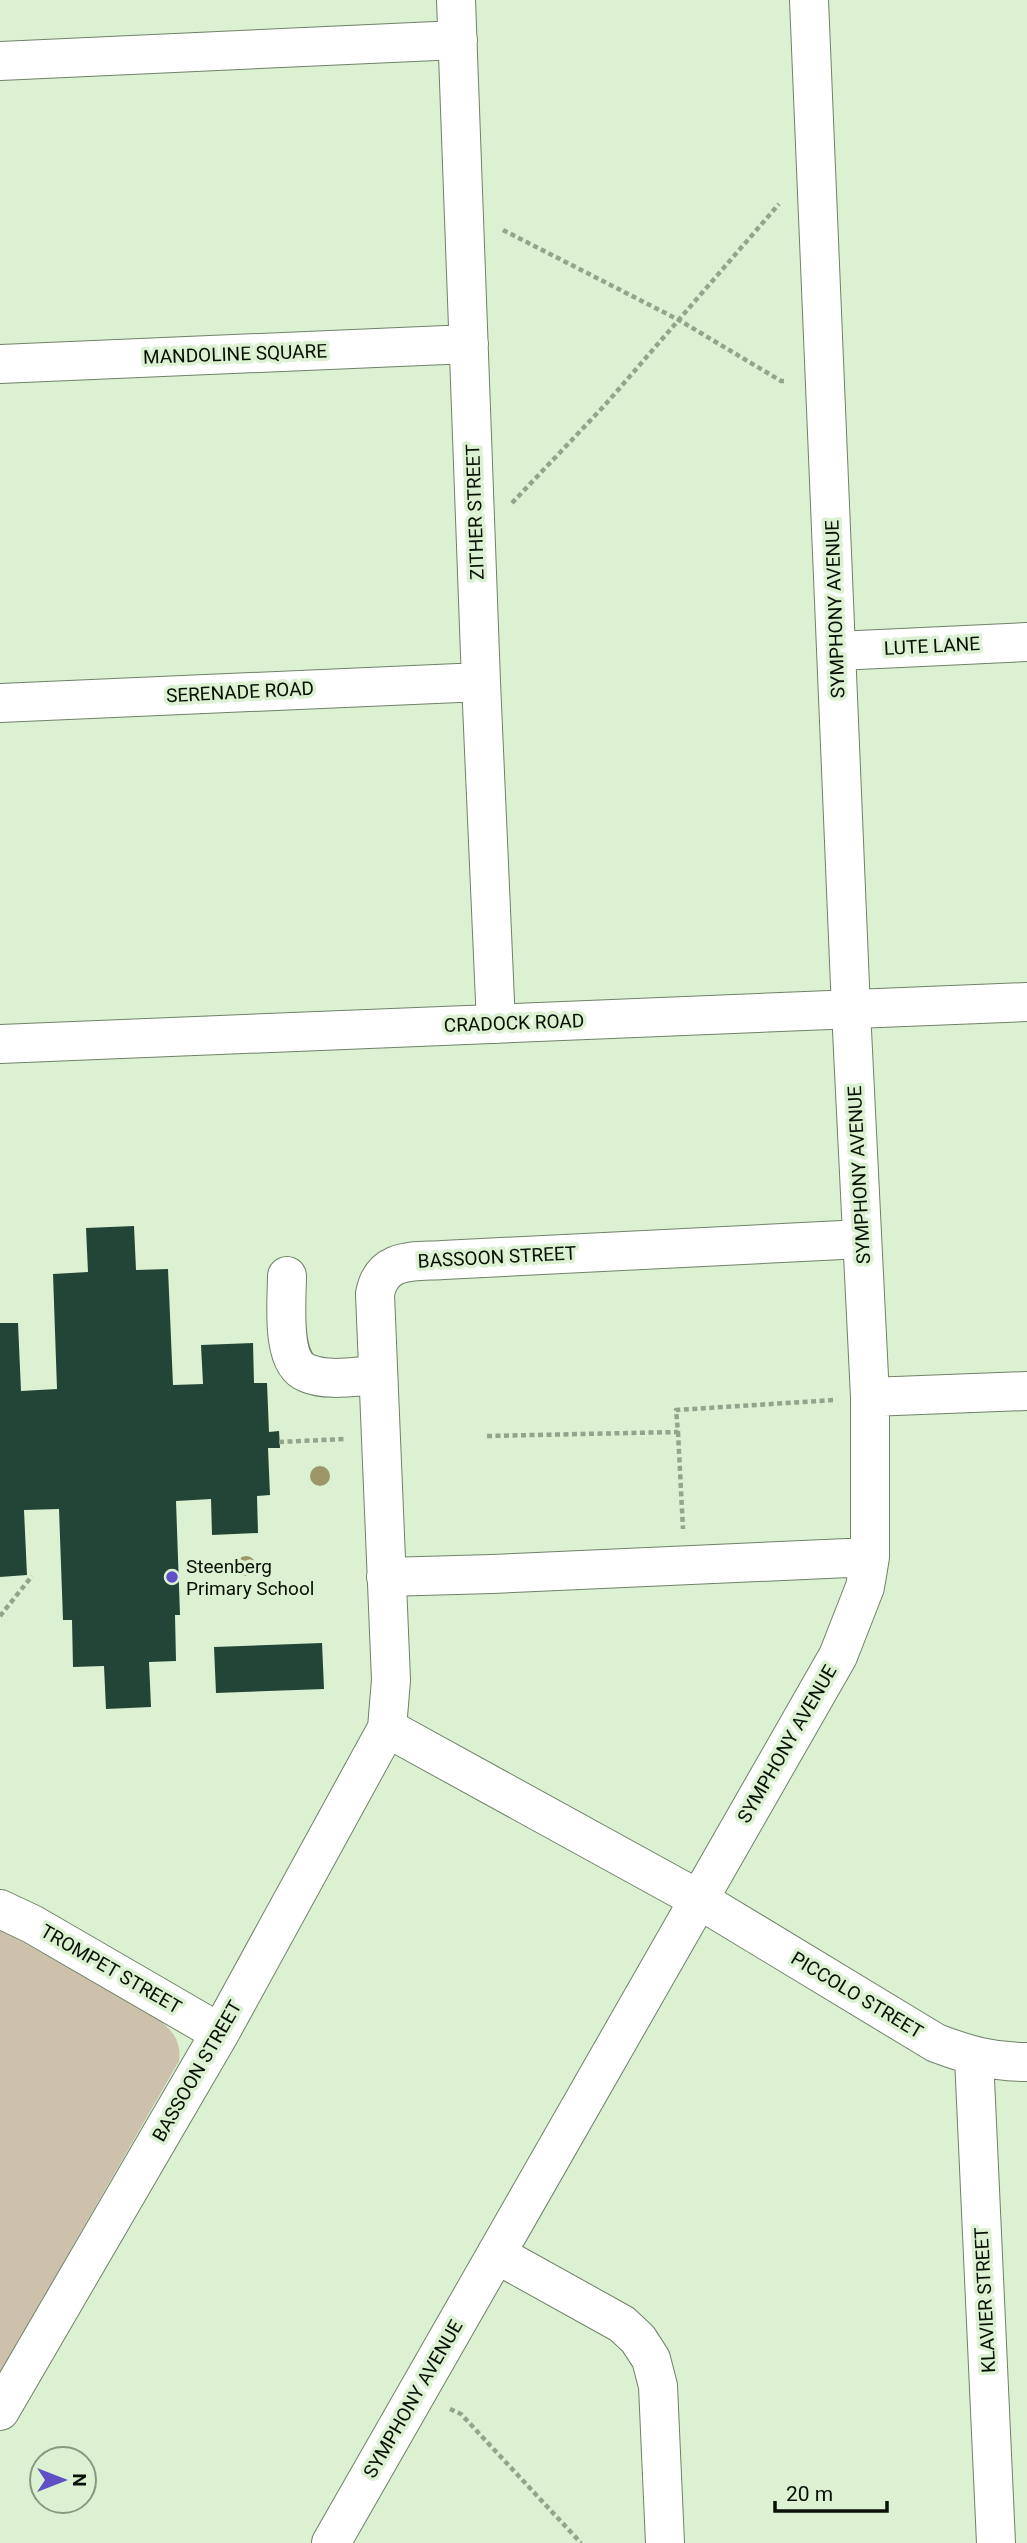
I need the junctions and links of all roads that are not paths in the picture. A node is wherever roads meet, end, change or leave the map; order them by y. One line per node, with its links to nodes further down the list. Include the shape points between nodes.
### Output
1 (456, 0): 3 (street, ZITHER STREET)
2 (809, 0): 8 (street, SYMPHONY AVENUE)
3 (458, 40): 4 (street); 5 (street, ZITHER STREET)
4 (0, 61)
5 (470, 344): 6 (street, MANDOLINE SQUARE); 9 (street, ZITHER STREET)
6 (0, 363)
7 (1027, 642): 8 (street, LUTE LANE)
8 (837, 651): 12 (street, SYMPHONY AVENUE)
9 (481, 682): 10 (street, SERENADE ROAD); 13 (street, ZITHER STREET)
10 (0, 703)
11 (1027, 1002): 12 (street, CRADOCK ROAD)
12 (851, 1010): 13 (street, CRADOCK ROAD); 15 (street, SYMPHONY AVENUE)
13 (496, 1024): 14 (street, CRADOCK ROAD)
14 (0, 1044)
15 (862, 1239): 17 (street, BASSOON STREET, via 397,1264 385,1270 375,1294); 19 (street, SYMPHONY AVENUE)
16 (287, 1276): 17 (street, via 289,1354 299,1369 337,1378)
17 (378, 1375): 21 (street, BASSOON STREET)
18 (1027, 1391): 19 (street)
19 (870, 1397): 20 (street, SYMPHONY AVENUE)
20 (870, 1557): 21 (street); 23 (street, SYMPHONY AVENUE, via 865,1587 838,1656)
21 (386, 1577): 22 (street, BASSOON STREET, via 391,1680)
22 (387, 1728): 23 (street); 25 (street, BASSOON STREET)
23 (698, 1899): 26 (street, PICCOLO STREET, via 936,2043); 28 (street, SYMPHONY AVENUE)
24 (0, 1909): 25 (street, TROMPET STREET)
25 (220, 2033): 29 (street, BASSOON STREET)
26 (974, 2057): 27 (street, PICCOLO STREET); 32 (street, KLAVIER STREET)
27 (1027, 2062)
28 (496, 2254): 30 (street, SYMPHONY AVENUE); 31 (street, via 622,2324 651,2359 658,2386)
29 (0, 2411)
30 (331, 2543)
31 (665, 2543)
32 (996, 2543)

